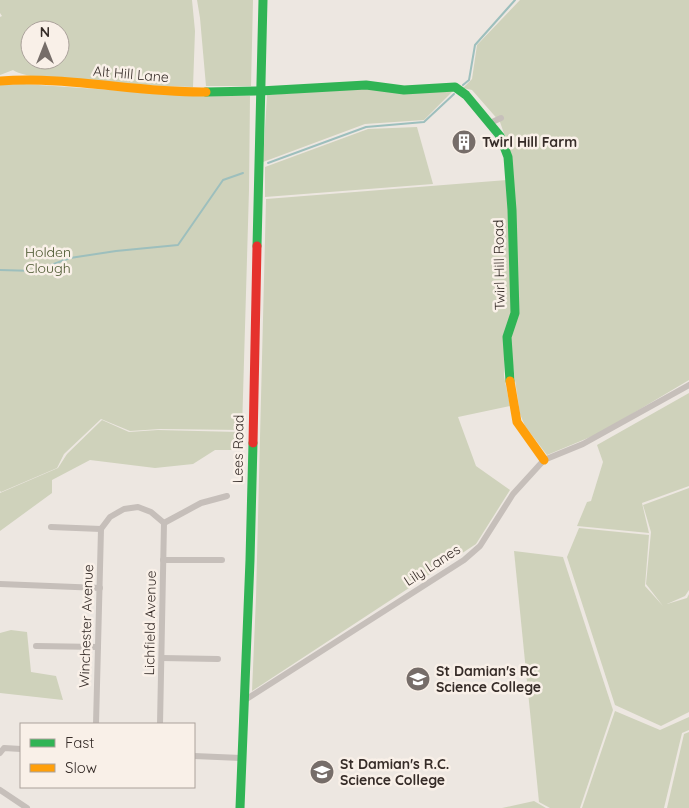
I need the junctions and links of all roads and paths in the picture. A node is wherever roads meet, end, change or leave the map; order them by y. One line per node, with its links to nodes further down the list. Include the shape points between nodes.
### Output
1 (263, 0): 3 (street, Lees Road)
2 (0, 81): 3 (street, Alt Hill Lane, via 79,83 146,90)
3 (260, 91): 5 (street, Twirl Hill Road, via 366,85 404,90 455,87); 20 (street, Lees Road)
4 (501, 118): 5 (street)
5 (490, 124): 7 (street, Twirl Hill Road, via 500,136 508,157 515,313 507,336 509,373 517,422)
6 (689, 386): 7 (street, Lily Lanes, via 583,444)
7 (544, 460): 20 (street, Lily Lanes, via 513,494 480,546 464,560)
8 (227, 496): 9 (street, via 201,503)
9 (164, 523): 11 (street, via 151,512 138,507 124,509 110,517); 12 (street, Lichfield Avenue)
10 (51, 527): 11 (street)
11 (102, 529): 15 (street, Winchester Avenue)
12 (163, 560): 13 (street); 18 (street, Lichfield Avenue)
13 (222, 560)
14 (0, 584): 15 (street)
15 (100, 588): 17 (street, Winchester Avenue)
16 (36, 646): 17 (street)
17 (98, 648): 21 (street, Winchester Avenue)
18 (162, 658): 19 (street); 22 (street, Lichfield Avenue)
19 (218, 659)
20 (245, 700): 26 (street, Lees Road)
21 (96, 723)
22 (160, 723)
23 (20, 749): 24 (street, via 4,748)
24 (0, 753)
25 (195, 756): 26 (street)
26 (241, 758): 29 (street, Lees Road)
27 (0, 790): 28 (street)
28 (27, 808)
29 (240, 808)

